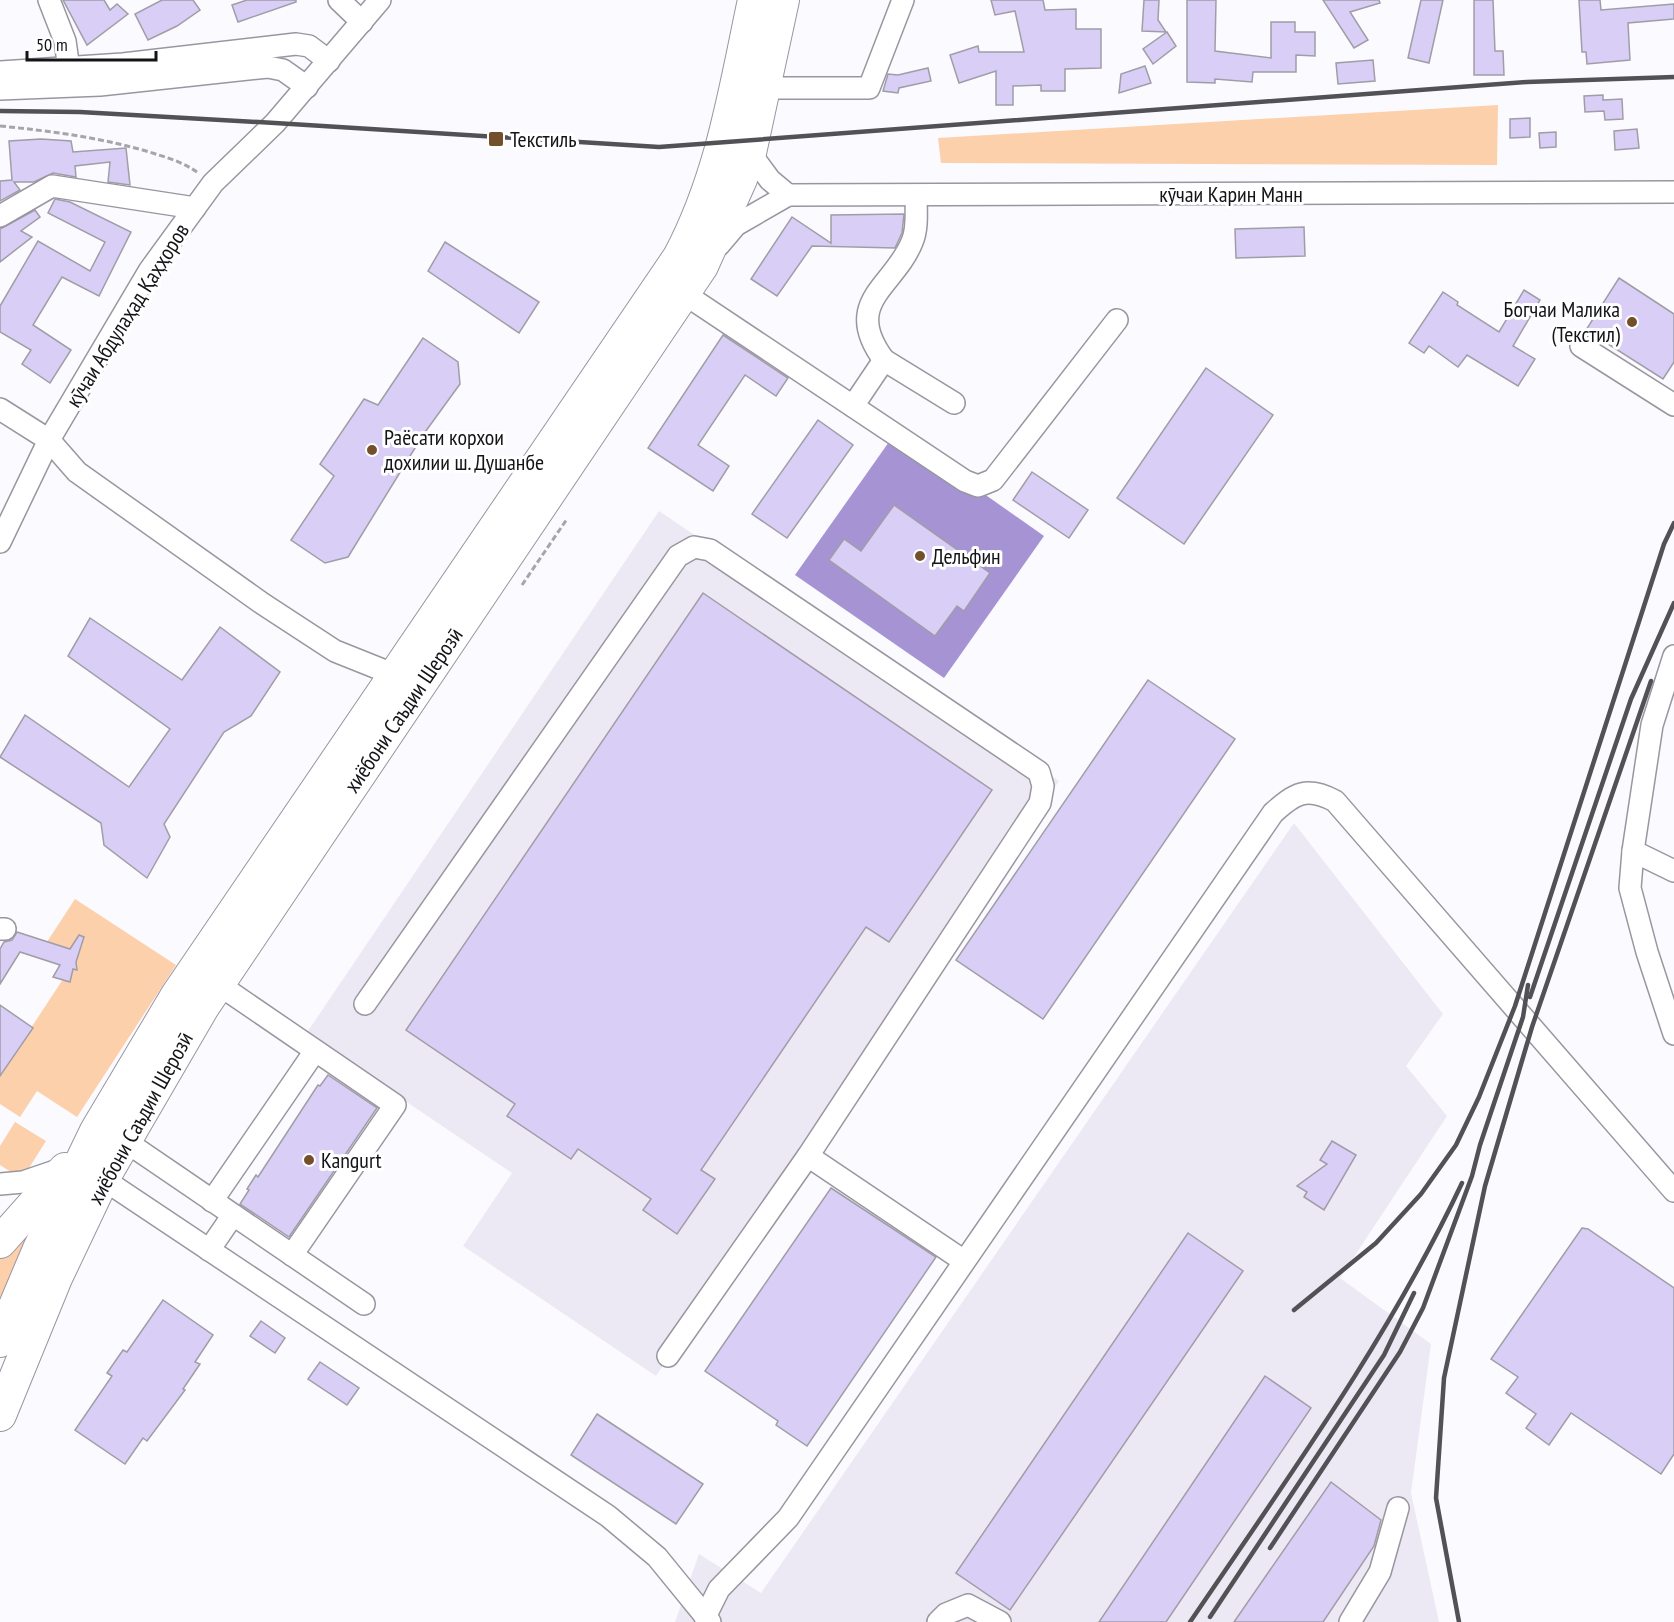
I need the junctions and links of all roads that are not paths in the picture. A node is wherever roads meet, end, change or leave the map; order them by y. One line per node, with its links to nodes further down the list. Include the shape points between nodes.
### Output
1 (49, 0): 9 (street, via 65,41)
2 (339, 0): 7 (street)
3 (380, 0): 7 (street, кӯчаи Абдулаҳад Қаҳҳоров)
4 (754, 0): 32 (highway, хиёбони Саъдии Шерозӣ, via 717,168 705,206 684,249)
5 (783, 0): 12 (highway, хиёбони Саъдии Шерозӣ)
6 (903, 0): 12 (street, via 869,88)
7 (362, 22): 8 (street, кӯчаи Абдулаҳад Қаҳҳоров)
8 (329, 61): 9 (street, via 309,46 297,44); 11 (street, кӯчаи Абдулаҳад Қаҳҳоров)
9 (69, 69): 10 (street)
10 (0, 72)
11 (307, 87): 13 (street, via 283,70 268,67 100,85); 18 (street, кӯчаи Абдулаҳад Қаҳҳоров, via 213,183)
12 (764, 88): 14 (highway, хиёбони Саъдии Шерозӣ)
13 (0, 89)
14 (750, 153): 16 (street, via 770,180); 20 (highway, хиёбони Саъдии Шерозӣ)
15 (1674, 192): 17 (street, кӯчаи Карин Манн)
16 (788, 195): 17 (street, кӯчаи Карин Манн); 20 (street, via 736,225)
17 (916, 196): 24 (street, via 913,240 872,300 868,322 871,342)
18 (195, 208): 19 (street, via 52,186); 29 (street, кӯчаи Абдулаҳад Қаҳҳоров, via 149,271)
19 (0, 216)
20 (702, 266): 21 (highway, хиёбони Саъдии Шерозӣ)
21 (683, 293): 27 (street); 35 (highway, хиёбони Саъдии Шерозӣ)
22 (1116, 320): 27 (street, via 993,480 978,486)
23 (1581, 346): 25 (street)
24 (884, 360): 26 (street); 27 (street)
25 (1672, 399)
26 (954, 403)
27 (853, 406)
28 (0, 409): 29 (street)
29 (49, 440): 30 (street, кӯчаи Абдулаҳад Қаҳҳоров); 32 (street, via 77,472 263,604 335,651)
30 (0, 542)
31 (1674, 657): 33 (street, via 1652,725)
32 (394, 675): 39 (highway, хиёбони Саъдии Шерозӣ, via 177,995)
33 (1633, 851): 34 (street); 37 (street, via 1630,888)
34 (1674, 871)
35 (218, 984): 38 (street); 40 (highway, хиёбони Саъдии Шерозӣ)
36 (365, 1004): 41 (street, via 678,556 694,547 710,550 1039,772 1043,786 1040,803)
37 (1674, 1034)
38 (315, 1051): 46 (street); 50 (street, via 395,1105)
39 (96, 1131): 42 (highway); 53 (highway, хиёбони Саъдии Шерозӣ)
40 (125, 1141): 43 (highway, хиёбони Саъдии Шерозӣ); 46 (street)
41 (808, 1156): 51 (street); 54 (street)
42 (67, 1167): 44 (street, via 23,1182); 48 (highway)
43 (103, 1179): 49 (street); 55 (highway, хиёбони Саъдии Шерозӣ, via 56,1278)
44 (0, 1184)
45 (1674, 1191): 51 (street, via 1335,801 1318,792 1291,797 1273,813)
46 (213, 1201): 47 (street)
47 (233, 1215): 49 (street); 50 (street)
48 (0, 1242)
49 (209, 1250): 57 (street, via 608,1516 657,1557)
50 (292, 1255): 52 (street)
51 (964, 1262): 57 (street, via 788,1518 719,1589)
52 (364, 1304)
53 (0, 1341)
54 (668, 1356)
55 (0, 1415)
56 (1398, 1508): 60 (street, via 1380,1572)
57 (707, 1619)
58 (938, 1622): 59 (street, via 946,1614 968,1605)
59 (1000, 1622)
60 (1350, 1622)

